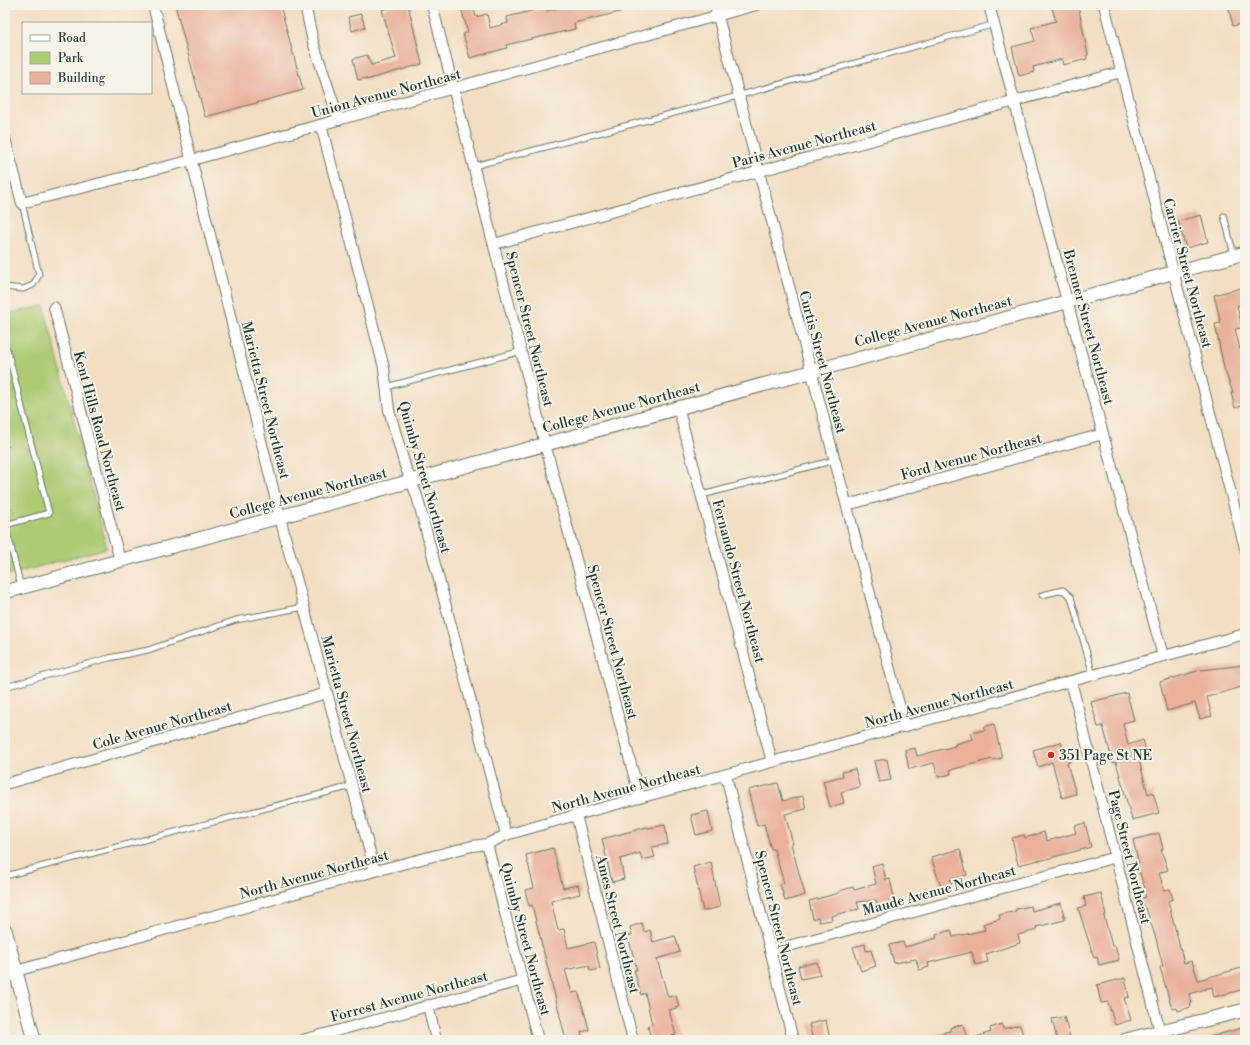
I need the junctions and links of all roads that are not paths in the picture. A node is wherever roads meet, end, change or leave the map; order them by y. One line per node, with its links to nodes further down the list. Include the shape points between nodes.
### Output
1 (153, 5): 17 (street, Marietta Street Northeast)
2 (305, 5): 14 (street, via 313,42)
3 (432, 5): 11 (street, Spencer Street Northeast)
4 (715, 5): 8 (street, Curtis Street Northeast)
5 (756, 5): 8 (street, Union Avenue Northeast)
6 (990, 5): 9 (street, Brenner Street Northeast)
7 (1104, 5): 10 (street, Carrier Street Northeast)
8 (718, 15): 11 (street, Union Avenue Northeast); 12 (street, Curtis Street Northeast)
9 (995, 24): 12 (lane); 13 (street, Brenner Street Northeast)
10 (1121, 72): 13 (street, Paris Avenue Northeast); 24 (street, Carrier Street Northeast)
11 (453, 89): 14 (street, Union Avenue Northeast); 18 (street, Spencer Street Northeast)
12 (739, 96): 18 (lane); 19 (street, Curtis Street Northeast)
13 (1015, 100): 19 (street, Paris Avenue Northeast); 26 (street, Brenner Street Northeast)
14 (339, 120): 15 (street, Union Avenue Northeast)
15 (321, 124): 17 (street, Union Avenue Northeast); 31 (street, Quimby Street Northeast, via 384,368)
16 (5, 138): 20 (street)
17 (192, 160): 20 (street, Union Avenue Northeast); 39 (street, Marietta Street Northeast)
18 (474, 166): 22 (street, Spencer Street Northeast)
19 (758, 171): 22 (street, Paris Avenue Northeast); 30 (street, Curtis Street Northeast)
20 (22, 203): 25 (lane, via 39,275 33,286 23,289)
21 (1224, 216): 23 (lane)
22 (494, 244): 29 (street, Spencer Street Northeast)
23 (1240, 254): 24 (street, College Avenue Northeast)
24 (1173, 273): 26 (street, College Avenue Northeast); 41 (street, Carrier Street Northeast)
25 (5, 287)
26 (1067, 302): 30 (street, College Avenue Northeast); 33 (street, Brenner Street Northeast)
27 (54, 307): 42 (street, Kent Hills Road Northeast)
28 (5, 350): 40 (lane, via 7,349 49,514)
29 (522, 351): 31 (lane); 34 (street, Spencer Street Northeast)
30 (811, 371): 32 (street, College Avenue Northeast); 35 (street, Curtis Street Northeast)
31 (386, 387): 36 (street, Quimby Street Northeast, via 389,410 404,466)
32 (678, 407): 34 (street, College Avenue Northeast); 37 (street, Fernando Street Northeast)
33 (1102, 434): 38 (street, Ford Avenue Northeast); 48 (street, Brenner Street Northeast)
34 (546, 444): 36 (street, College Avenue Northeast); 58 (street, Spencer Street Northeast)
35 (835, 460): 37 (lane); 38 (street, Curtis Street Northeast)
36 (411, 482): 39 (street, College Avenue Northeast); 60 (street, Quimby Street Northeast, via 417,496)
37 (702, 495): 54 (street, Fernando Street Northeast)
38 (847, 505): 53 (street, Curtis Street Northeast)
39 (280, 518): 42 (street, College Avenue Northeast); 46 (street, Marietta Street Northeast)
40 (5, 524): 43 (lane)
41 (1245, 548)
42 (120, 561): 43 (street, College Avenue Northeast)
43 (21, 588): 44 (street, College Avenue Northeast)
44 (5, 592)
45 (1042, 595): 49 (lane, via 1063,590 1071,597)
46 (304, 607): 51 (lane, via 236,620 148,650); 52 (street, Marietta Street Northeast)
47 (1245, 634): 48 (street, North Avenue Northeast)
48 (1163, 656): 49 (street, North Avenue Northeast)
49 (1093, 675): 50 (street, North Avenue Northeast)
50 (1071, 681): 53 (street, North Avenue Northeast); 62 (street, Page Street Northeast)
51 (5, 687)
52 (327, 693): 56 (street, Cole Avenue Northeast); 57 (street, Marietta Street Northeast)
53 (905, 727): 54 (street, North Avenue Northeast)
54 (772, 762): 55 (street, North Avenue Northeast)
55 (726, 776): 58 (street, North Avenue Northeast); 66 (street, Spencer Street Northeast)
56 (5, 784)
57 (352, 786): 63 (street, Marietta Street Northeast); 64 (lane)
58 (640, 798): 59 (street, North Avenue Northeast)
59 (576, 815): 60 (street, North Avenue Northeast); 76 (street, Ames Street Northeast)
60 (506, 835): 61 (street, North Avenue Northeast)
61 (486, 844): 63 (street, North Avenue Northeast); 68 (street, Quimby Street Northeast)
62 (1116, 857): 66 (street, Maude Avenue Northeast); 71 (street, Page Street Northeast)
63 (375, 871): 67 (street, North Avenue Northeast)
64 (5, 876)
65 (5, 930): 67 (street)
66 (770, 951): 77 (street, Spencer Street Northeast)
67 (16, 971): 72 (street)
68 (523, 980): 69 (street, Forrest Avenue Northeast); 75 (street, Quimby Street Northeast)
69 (428, 1006): 73 (street, Forrest Avenue Northeast); 74 (street)
70 (1245, 1010): 71 (street)
71 (1161, 1035): 78 (street)
72 (34, 1040)
73 (303, 1040)
74 (436, 1040)
75 (538, 1040)
76 (633, 1040)
77 (793, 1040)
78 (1126, 1040)

